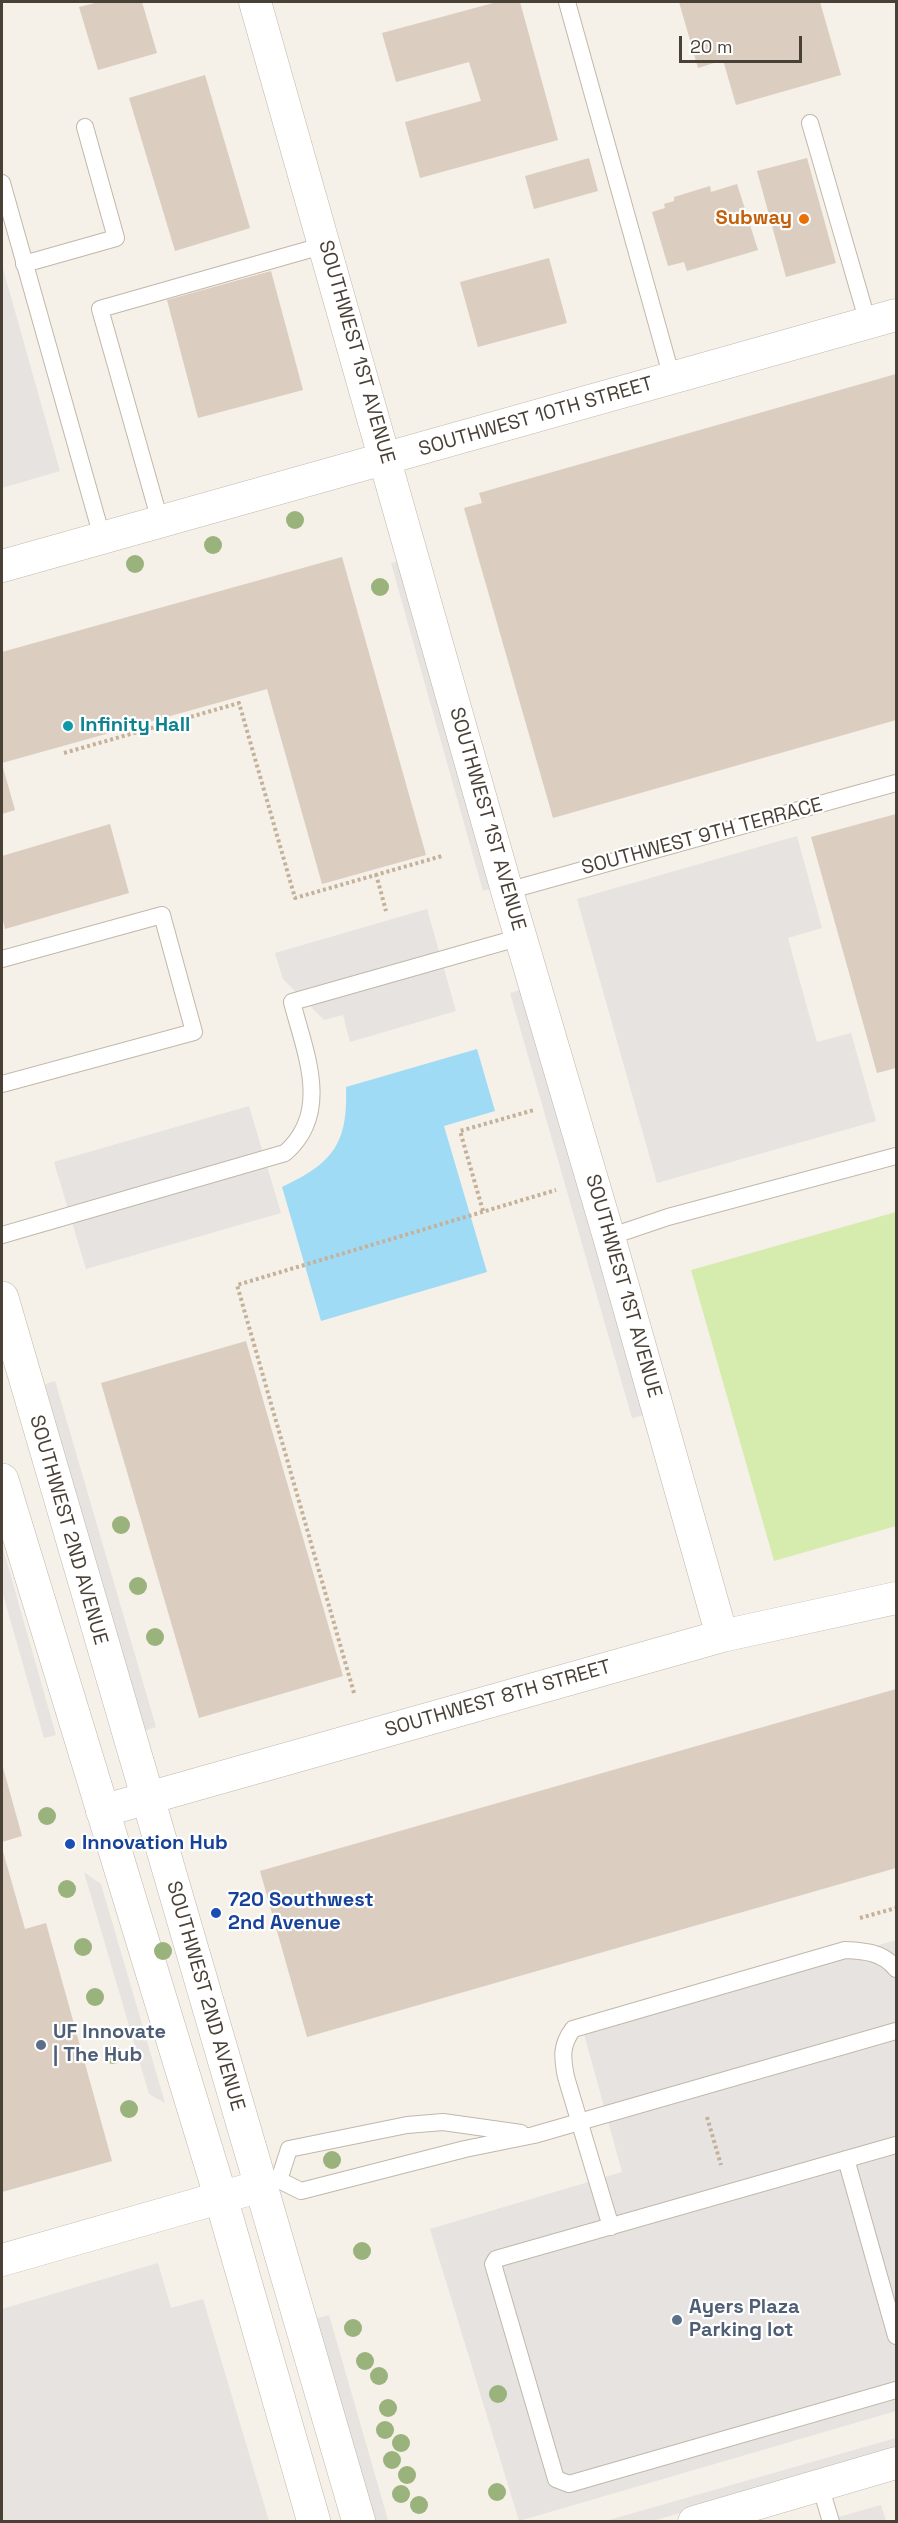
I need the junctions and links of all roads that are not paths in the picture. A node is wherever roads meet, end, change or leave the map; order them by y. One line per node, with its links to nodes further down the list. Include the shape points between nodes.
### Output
1 (255, 2): 6 (street, SOUTHWEST 1ST AVENUE)
2 (567, 2): 9 (lane)
3 (810, 123): 8 (lane)
4 (85, 128): 7 (lane, via 116,238)
5 (2, 183): 7 (lane)
6 (325, 245): 10 (street, SOUTHWEST 1ST AVENUE); 11 (lane, via 100,309)
7 (24, 264): 12 (lane)
8 (882, 319): 9 (street, SOUTHWEST 10TH STREET)
9 (672, 378): 10 (street, SOUTHWEST 10TH STREET)
10 (387, 460): 11 (street, SOUTHWEST 10TH STREET); 15 (street, SOUTHWEST 1ST AVENUE)
11 (160, 521): 12 (street, SOUTHWEST 10TH STREET)
12 (102, 537): 13 (street, SOUTHWEST 10TH STREET)
13 (2, 566)
14 (897, 783): 15 (lane, SOUTHWEST 9TH TERRACE)
15 (507, 891): 16 (street, SOUTHWEST 1ST AVENUE)
16 (521, 937): 20 (lane, via 292,1002 313,1096 309,1122 300,1140 285,1153); 21 (street, SOUTHWEST 1ST AVENUE)
17 (2, 959): 18 (lane, via 162,915 194,1032)
18 (2, 1084)
19 (897, 1156): 21 (lane)
20 (2, 1235)
21 (609, 1237): 26 (street, SOUTHWEST 1ST AVENUE)
22 (2, 1298): 23 (street, SOUTHWEST 2ND AVENUE)
23 (10, 1359): 27 (street, SOUTHWEST 2ND AVENUE)
24 (2, 1480): 28 (street)
25 (897, 1598): 26 (street, SOUTHWEST 8TH STREET)
26 (722, 1636): 27 (street, SOUTHWEST 8TH STREET)
27 (146, 1797): 28 (street, SOUTHWEST 8TH STREET); 35 (street, SOUTHWEST 2ND AVENUE)
28 (102, 1811): 36 (street)
29 (897, 1969): 31 (lane, via 880,1955 845,1950 573,2029 564,2040 562,2056)
30 (897, 2031): 31 (lane)
31 (579, 2122): 32 (lane); 37 (lane)
32 (534, 2135): 35 (lane, via 301,2191); 35 (lane, via 443,2122 407,2125 289,2149)
33 (897, 2145): 34 (lane)
34 (846, 2160): 37 (lane); 39 (lane)
35 (270, 2183): 36 (street); 45 (street, SOUTHWEST 2ND AVENUE)
36 (221, 2198): 38 (street); 44 (street)
37 (611, 2227): 40 (lane, via 496,2259 493,2264 556,2479 562,2483)
38 (2, 2260)
39 (897, 2336)
40 (897, 2390)
41 (897, 2463): 42 (street)
42 (820, 2485): 43 (street); 46 (lane)
43 (709, 2519)
44 (314, 2522)
45 (359, 2522)
46 (831, 2522)

